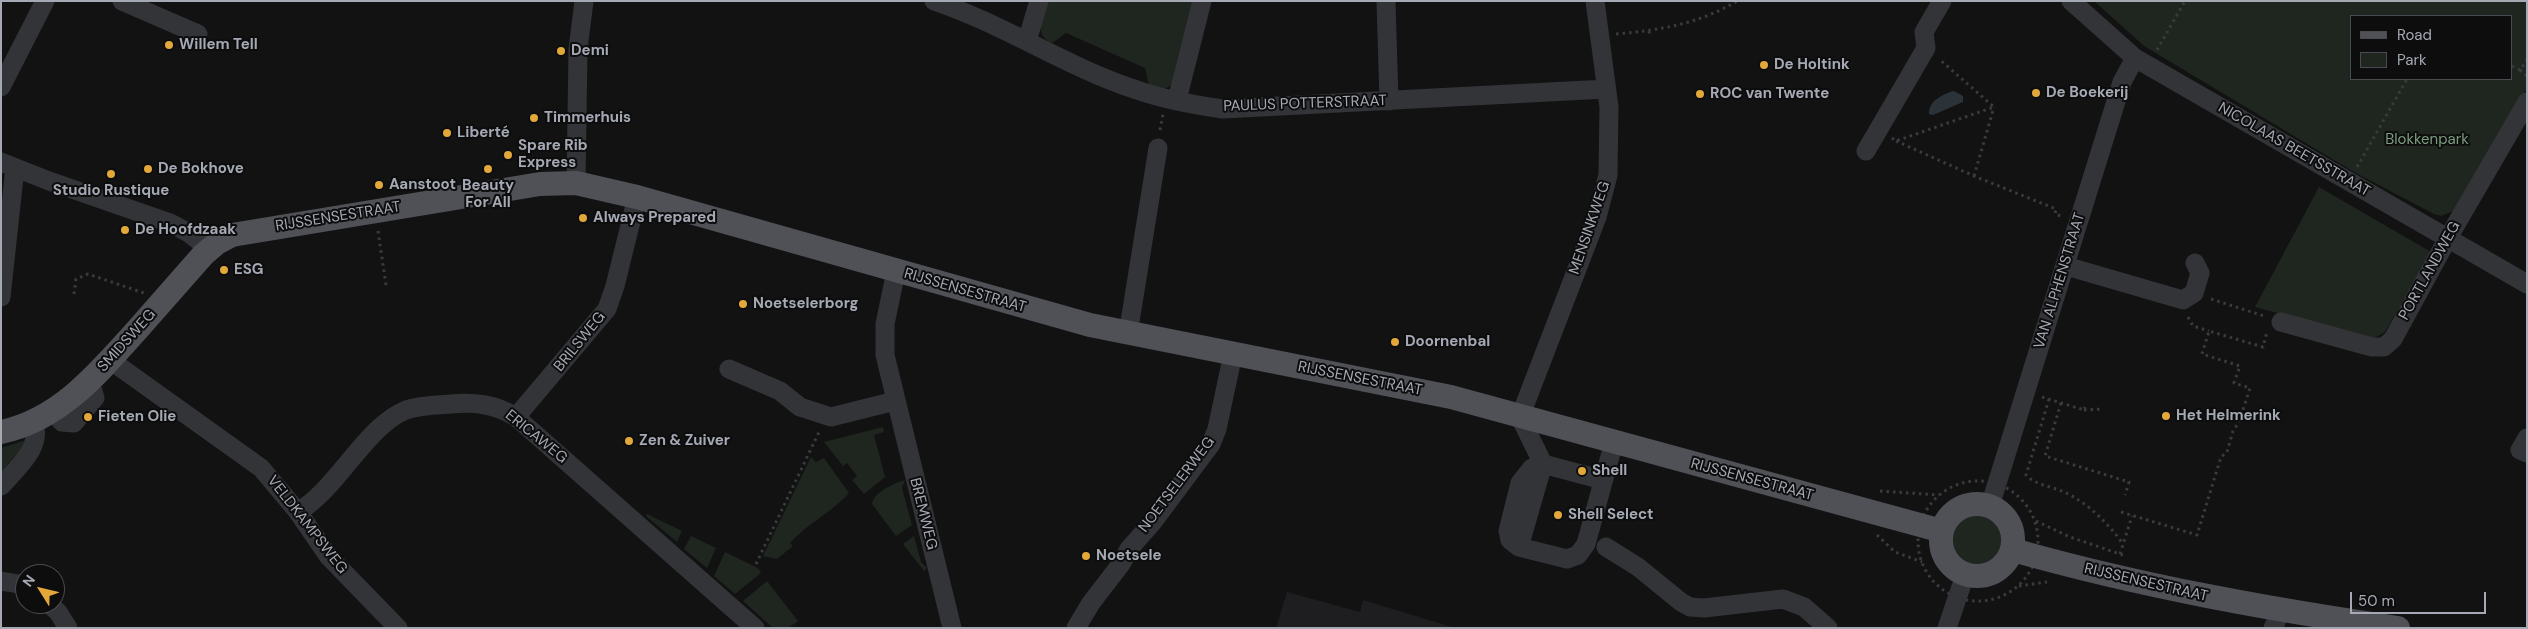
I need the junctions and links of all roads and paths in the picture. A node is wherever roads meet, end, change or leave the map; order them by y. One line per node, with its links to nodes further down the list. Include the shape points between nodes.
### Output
1 (45, 1): 25 (street)
2 (122, 1): 14 (street)
3 (584, 1): 38 (street, via 578,49)
4 (934, 1): 17 (street, PAULUS POTTERSTRAAT)
5 (1039, 1): 17 (street)
6 (1202, 1): 27 (street)
7 (1386, 1): 28 (street)
8 (1595, 1): 15 (street, MENSINKWEG)
9 (1737, 1): 13 (path, via 1691,22)
10 (1942, 1): 18 (street, via 1924,32)
11 (2071, 1): 20 (street, NICOLAAS BEETSSTRAAT)
12 (2185, 1): 20 (path)
13 (1649, 31): 15 (path); 16 (path)
14 (198, 34)
15 (1600, 36): 26 (street, MENSINKWEG)
16 (1650, 37)
17 (1027, 41): 27 (street, PAULUS POTTERSTRAAT, via 1117,83)
18 (1926, 48): 30 (path); 31 (street)
19 (2527, 60): 22 (path)
20 (2141, 62): 41 (street, VAN ALPHENSTRAAT, via 2122,82); 42 (street, NICOLAAS BEETSSTRAAT)
21 (2513, 66): 22 (path)
22 (2520, 70): 23 (path)
23 (2527, 76)
24 (2407, 80): 36 (path)
25 (1, 87)
26 (1606, 89): 28 (street, PAULUS POTTERSTRAAT); 66 (street, MENSINKWEG, via 1610,139 1608,175 1599,209)
27 (1177, 100): 28 (street, PAULUS POTTERSTRAAT, via 1224,109); 33 (path, via 1168,103 1163,110)
28 (1389, 101)
29 (2527, 102): 42 (street, PORTLANDWEG)
30 (1994, 107): 32 (path); 37 (path)
31 (1879, 129): 32 (path); 34 (street)
32 (1896, 141): 37 (path)
33 (1158, 148): 55 (street)
34 (1866, 152)
35 (8, 165): 43 (street, via 170,223); 49 (street)
36 (2354, 172)
37 (1974, 176): 41 (path, via 2056,208 2054,214)
38 (576, 183): 39 (main road, RIJSSENSESTRAAT); 40 (main road, RIJSSENSESTRAAT, via 540,184)
39 (638, 196): 46 (main road, RIJSSENSESTRAAT); 67 (street, BRILSWEG, via 612,298 599,321)
40 (375, 211): 43 (main road, RIJSSENSESTRAAT, via 232,234); 48 (path)
41 (2079, 222): 45 (street, VAN ALPHENSTRAAT)
42 (2448, 238): 47 (street, NICOLAAS BEETSSTRAAT); 53 (street, PORTLANDWEG, via 2393,339 2384,347 2372,347)
43 (210, 250): 52 (main road, SMIDSWEG)
44 (2195, 263): 51 (street, via 2200,273)
45 (2066, 266): 51 (street); 59 (street, VAN ALPHENSTRAAT)
46 (896, 272): 55 (main road, RIJSSENSESTRAAT); 61 (street, BREMWEG, via 884,334)
47 (2527, 284)
48 (386, 286)
49 (2, 291)
50 (74, 294): 52 (path, via 76,279 88,274)
51 (2188, 297): 53 (path); 54 (path, via 2184,311 2193,326)
52 (164, 300): 57 (main road, SMIDSWEG)
53 (2276, 320): 54 (path, via 2263,347)
54 (2209, 332): 80 (path, via 2202,354 2240,366 2234,383 2250,388 2227,452 2221,457 2197,535)
55 (1128, 334): 56 (main road, RIJSSENSESTRAAT)
56 (1233, 354): 66 (main road, RIJSSENSESTRAAT, via 1450,397); 98 (street, NOETSELERWEG, via 1211,444 1129,549)
57 (110, 360): 64 (main road, SMIDSWEG, via 87,385); 78 (street, VELDKAMPSWEG, via 255,463)
58 (730, 370): 65 (street, via 780,390 800,407)
59 (2026, 392): 60 (path); 74 (street, VAN ALPHENSTRAAT)
60 (2049, 399): 62 (path); 82 (path, via 2026,474 2032,481 2060,490 2081,502 2099,516)
61 (895, 401): 65 (street, via 837,418); 97 (street, BREMWEG)
62 (2061, 403): 63 (path); 76 (path, via 2045,456 2129,482)
63 (2103, 410)
64 (43, 416): 68 (main road, SMIDSWEG); 75 (street, via 36,442)
65 (824, 416): 87 (path, via 817,438)
66 (1520, 417): 70 (main road, RIJSSENSESTRAAT); 72 (street)
67 (516, 418): 78 (street, ERICAWEG, via 500,408 468,403 423,405 404,411 385,424 321,495); 96 (street, ERICAWEG)
68 (1, 432)
69 (2527, 438): 71 (street, via 2520,450)
70 (1614, 442): 73 (street); 81 (main road, RIJSSENSESTRAAT)
71 (2527, 453)
72 (1543, 464): 73 (street); 73 (street, via 1532,468 1520,483 1508,531 1510,540 1519,547 1567,559 1578,555 1586,544)
73 (1603, 480)
74 (1998, 483): 77 (street, VAN ALPHENSTRAAT); 81 (path, via 1972,481 1955,485 1940,495 1928,508); 86 (path, via 2015,493 2032,513 2038,533)
75 (1, 486)
76 (2125, 495)
77 (1990, 506): 81 (main road, via 1968,505); 84 (main road, via 1999,510 2011,526)
78 (298, 512): 95 (street, VELDKAMPSWEG, via 329,557)
79 (2121, 512): 80 (path)
80 (2132, 516): 82 (path)
81 (1931, 528): 88 (main road, via 1948,563); 91 (path, via 1919,553 1926,572 1940,587)
82 (2123, 544): 85 (path)
83 (1606, 548): 99 (street, via 1638,567 1690,607 1784,599 1804,607)
84 (2013, 550): 86 (main road, RIJSSENSESTRAAT); 88 (main road, via 2006,564 1990,575)
85 (2120, 554)
86 (2036, 557): 91 (path, via 2026,578 2011,592 1985,601); 93 (main road, RIJSSENSESTRAAT)
87 (756, 564)
88 (1966, 575): 91 (street)
89 (1, 581): 90 (street)
90 (15, 583)
91 (1958, 598): 100 (street)
92 (59, 614): 94 (street)
93 (2277, 619): 101 (main road, RIJSSENSESTRAAT)
94 (68, 628)
95 (398, 628)
96 (754, 628)
97 (952, 628)
98 (1076, 628)
99 (1828, 628)
100 (1947, 628)
101 (2398, 628)

